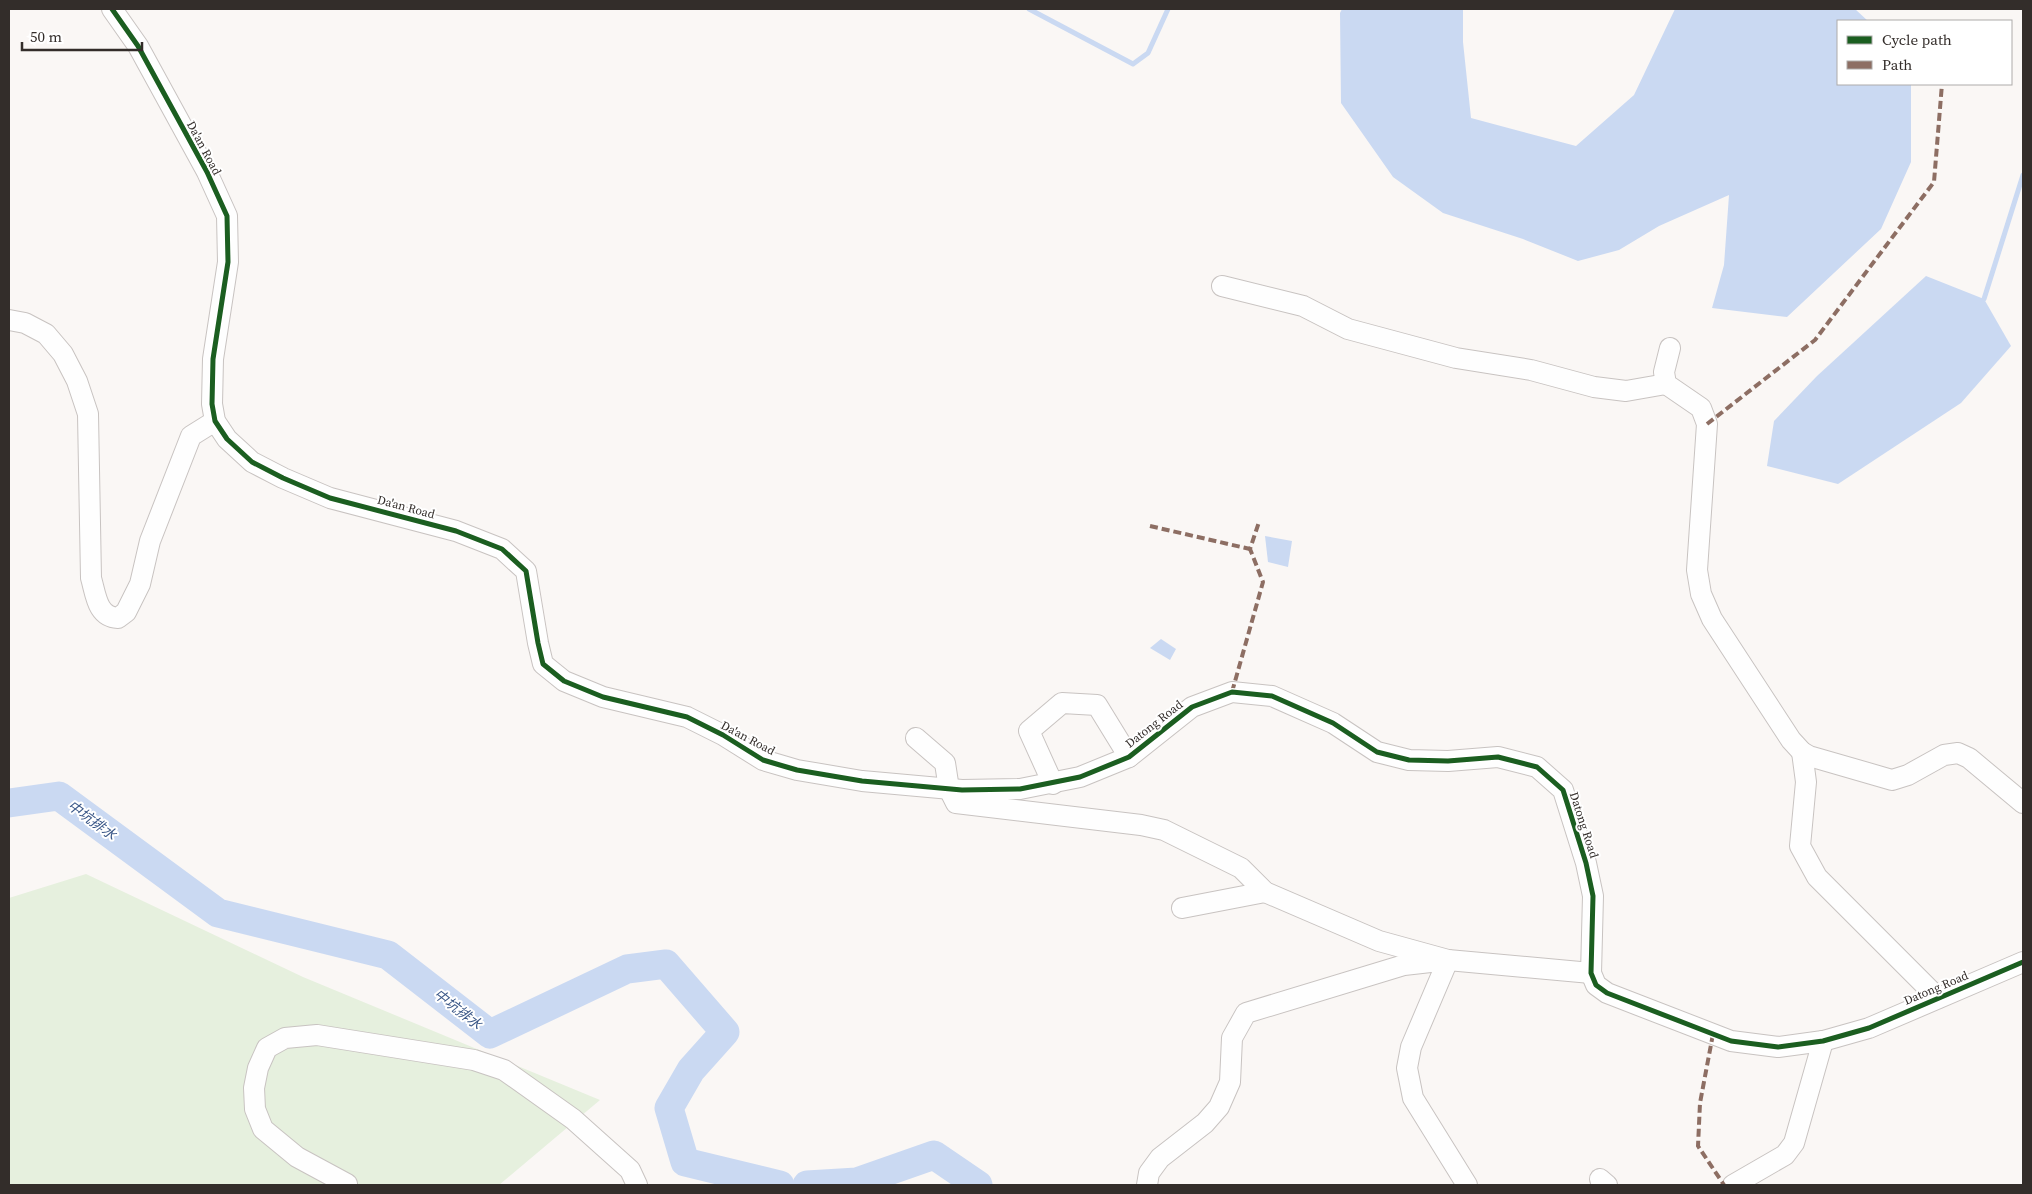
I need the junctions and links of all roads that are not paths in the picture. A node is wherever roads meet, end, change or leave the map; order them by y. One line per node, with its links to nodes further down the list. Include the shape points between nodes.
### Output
1 (112, 9): 6 (street, Da'an Road, via 138,46 207,172 227,216 228,262 213,359)
2 (1222, 286): 5 (street, via 1303,306 1348,329 1456,358 1531,370 1594,387 1626,391)
3 (9, 320): 6 (street, via 25,323 46,334 63,354 88,414 91,578 103,614 111,618 118,618 132,603 150,541 191,436)
4 (1670, 348): 5 (street, via 1664,372)
5 (1666, 384): 8 (street, via 1701,408 1708,424 1697,570 1700,594 1712,619)
6 (215, 421): 11 (street, Da'an Road, via 227,439 252,462 283,478 330,498 456,531 502,549 526,571 543,664 564,681 603,697 687,717 763,760 797,770 862,781)
7 (916, 738): 11 (street, via 945,763)
8 (1802, 752): 12 (street, via 1892,780 1944,755 1958,752); 18 (street, via 1806,782 1800,846 1817,877)
9 (1129, 757): 10 (street, Datong Road); 10 (street, via 1097,704 1062,703 1029,731); 17 (street, Datong Road, via 1192,708 1232,692 1272,696 1333,723 1377,752 1409,760 1498,757 1537,767 1563,790 1586,863 1593,896)
10 (1053, 784): 11 (street, Datong Road, via 1020,789)
11 (948, 789): 13 (street, via 956,803 971,806 1164,830 1241,868)
12 (2023, 803)
13 (1265, 892): 14 (street); 15 (street, via 1379,941)
14 (1182, 908)
15 (1448, 960): 17 (street); 22 (street, via 1404,965 1246,1013 1232,1038 1230,1082 1219,1107 1205,1123 1160,1158 1149,1173); 23 (street, via 1410,1047 1407,1068 1413,1098)
16 (2023, 962): 18 (street, Datong Road)
17 (1591, 973): 19 (street, Datong Road, via 1596,985 1607,993 1731,1041 1778,1047)
18 (1938, 998): 19 (street, Datong Road, via 1869,1028)
19 (1823, 1042): 24 (street, via 1794,1143 1785,1155)
20 (347, 1184): 21 (street, via 297,1157 263,1129 255,1109 254,1088 258,1068 267,1048 285,1038 316,1035 474,1060 504,1070 587,1132 630,1170)
21 (637, 1185)
22 (1147, 1185)
23 (1466, 1185)
24 (1733, 1185)

